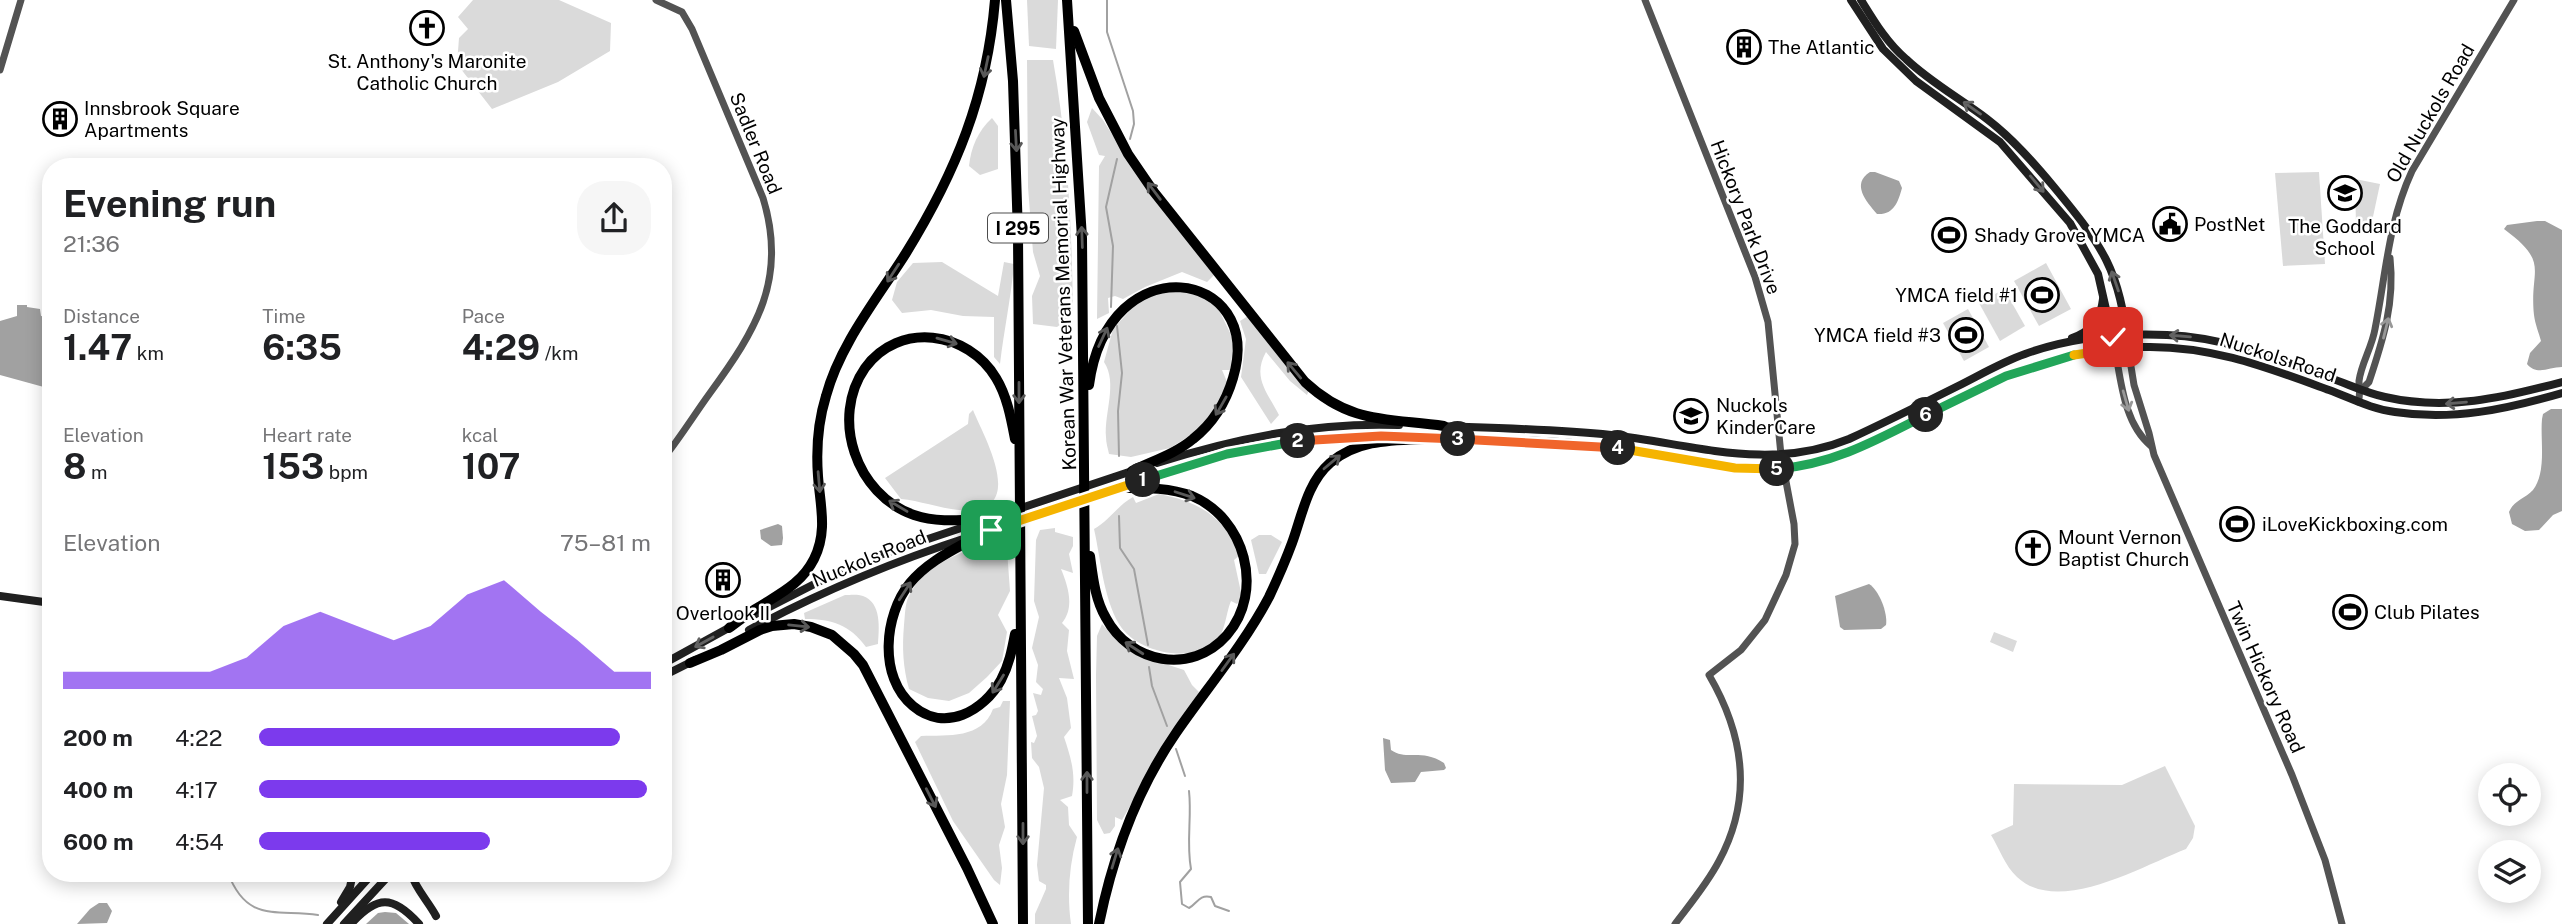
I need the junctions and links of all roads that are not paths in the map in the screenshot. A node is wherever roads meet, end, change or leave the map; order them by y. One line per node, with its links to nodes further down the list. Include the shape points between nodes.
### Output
1 (21, 0): 11 (street)
2 (656, 0): 26 (street, Sadler Road, via 682,12 692,29 763,198 771,254 767,290 752,330)
3 (996, 0): 38 (highway, one-way to 38, via 983,82 958,158 841,356 827,392 817,456 822,535 814,558 793,587)
4 (1006, 0): 28 (highway, I 295, one-way to 28, via 1017,167)
5 (1067, 0): 10 (highway, Korean War Veterans Memorial Highway)
6 (1645, 0): 27 (street, Hickory Park Drive, via 1755,277 1768,322)
7 (1852, 0): 12 (main road, Twin Hickory Road, one-way to 12, via 1878,43 1900,67 2000,142 2020,163 2070,223)
8 (1861, 0): 13 (main road, Twin Hickory Road, one-way to 8, via 2113,275 2085,223 2004,132 1905,59)
9 (2514, 0): 19 (street, Old Nuckols Road, via 2412,171 2396,210 2389,249 2389,317 2369,382)
10 (1070, 20): 22 (highway, one-way to 10, via 1352,413 1328,401 1300,376 1128,154 1099,98); 23 (highway, Korean War Veterans Memorial Highway, one-way to 10, via 1081,202)
11 (0, 70)
12 (2101, 283): 14 (main road, Twin Hickory Road); 17 (main road, via 2101,312 2091,328)
13 (2127, 335): 14 (main road, Nuckols Road); 15 (main road, Twin Hickory Road); 19 (main road, Nuckols Road, one-way to 13, via 2227,343 2178,335)
14 (2113, 337): 16 (main road, Twin Hickory Road); 17 (main road, Nuckols Road)
15 (2128, 348): 16 (main road, Nuckols Road); 21 (main road, Nuckols Road, via 2218,353); 25 (street, Twin Hickory Road)
16 (2115, 349): 25 (street, Twin Hickory Road, one-way to 25, via 2131,417 2139,437); 29 (main road, Nuckols Road, via 2031,367 1984,385 1854,451)
17 (2030, 352): 27 (main road, Nuckols Road, via 1849,439)
18 (2562, 382): 19 (main road, Nuckols Road, one-way to 19, via 2496,398 2444,404)
19 (2361, 390): 21 (street, Old Nuckols Road)
20 (2562, 393): 21 (main road, Nuckols Road, via 2470,414 2395,412)
21 (2358, 402)
22 (1444, 426): 27 (main road, Nuckols Road, via 1608,435 1737,455); 30 (main road, Nuckols Road, via 1289,430 1232,441)
23 (1085, 428): 30 (highway, one-way to 30, via 1099,344 1121,309 1157,289 1174,286 1198,291 1219,304 1233,324 1238,350 1223,404 1190,441); 32 (highway, Korean War Veterans Memorial Highway)
24 (1441, 438): 29 (main road, Nuckols Road, via 1599,445 1735,468); 31 (main road, Nuckols Road, via 1381,436 1286,443 1227,454); 54 (highway, one-way to 24, via 1111,871 1138,799 1174,735 1259,614 1320,473 1343,453 1366,443)
25 (2151, 446): 56 (street, Twin Hickory Road, via 2292,775 2325,860)
26 (672, 447)
27 (1782, 455): 29 (street, Hickory Park Drive)
28 (1019, 456): 33 (highway, one-way to 28, via 924,518 897,507 872,485 855,453 849,428 860,377 878,354 897,343 925,337 959,344 995,376); 35 (highway, I 295)
29 (1783, 469): 55 (street, Hickory Park Drive, via 1795,533 1786,575 1758,631 1709,675 1737,738 1739,804 1719,862)
30 (1132, 471): 33 (main road, Nuckols Road)
31 (1116, 489): 32 (highway, one-way to 32, via 1160,489 1190,496 1216,512 1234,533 1246,563 1246,594 1233,627 1220,642 1197,656 1171,660 1145,655 1123,640 1104,616 1096,594); 34 (main road, Nuckols Road)
32 (1086, 514): 53 (highway, Korean War Veterans Memorial Highway, one-way to 32)
33 (989, 518): 38 (main road, Nuckols Road, via 832,575)
34 (988, 531): 35 (highway, one-way to 34, via 1012,652 994,691 976,709 955,718 935,718 914,707 898,687 891,667 889,634 895,609 911,582 933,562); 40 (main road, Nuckols Road, via 828,590)
35 (1019, 570): 52 (highway, I 295, one-way to 52)
36 (0, 596): 37 (main road)
37 (42, 602)
38 (729, 628): 39 (main road, Nuckols Road, one-way to 39)
39 (672, 659)
40 (690, 663): 41 (main road, Nuckols Road); 51 (highway, one-way to 51, via 772,626 811,627 838,639 867,674)
41 (672, 672)
42 (350, 882): 47 (main road)
43 (365, 882): 47 (main road)
44 (382, 882): 48 (main road)
45 (414, 882): 46 (main road)
46 (436, 916)
47 (325, 924)
48 (344, 924)
49 (351, 924): 50 (main road, via 369,906 386,902 404,908)
50 (419, 924)
51 (993, 924)
52 (1023, 924)
53 (1088, 924)
54 (1099, 924)
55 (1675, 924)
56 (2342, 924)

